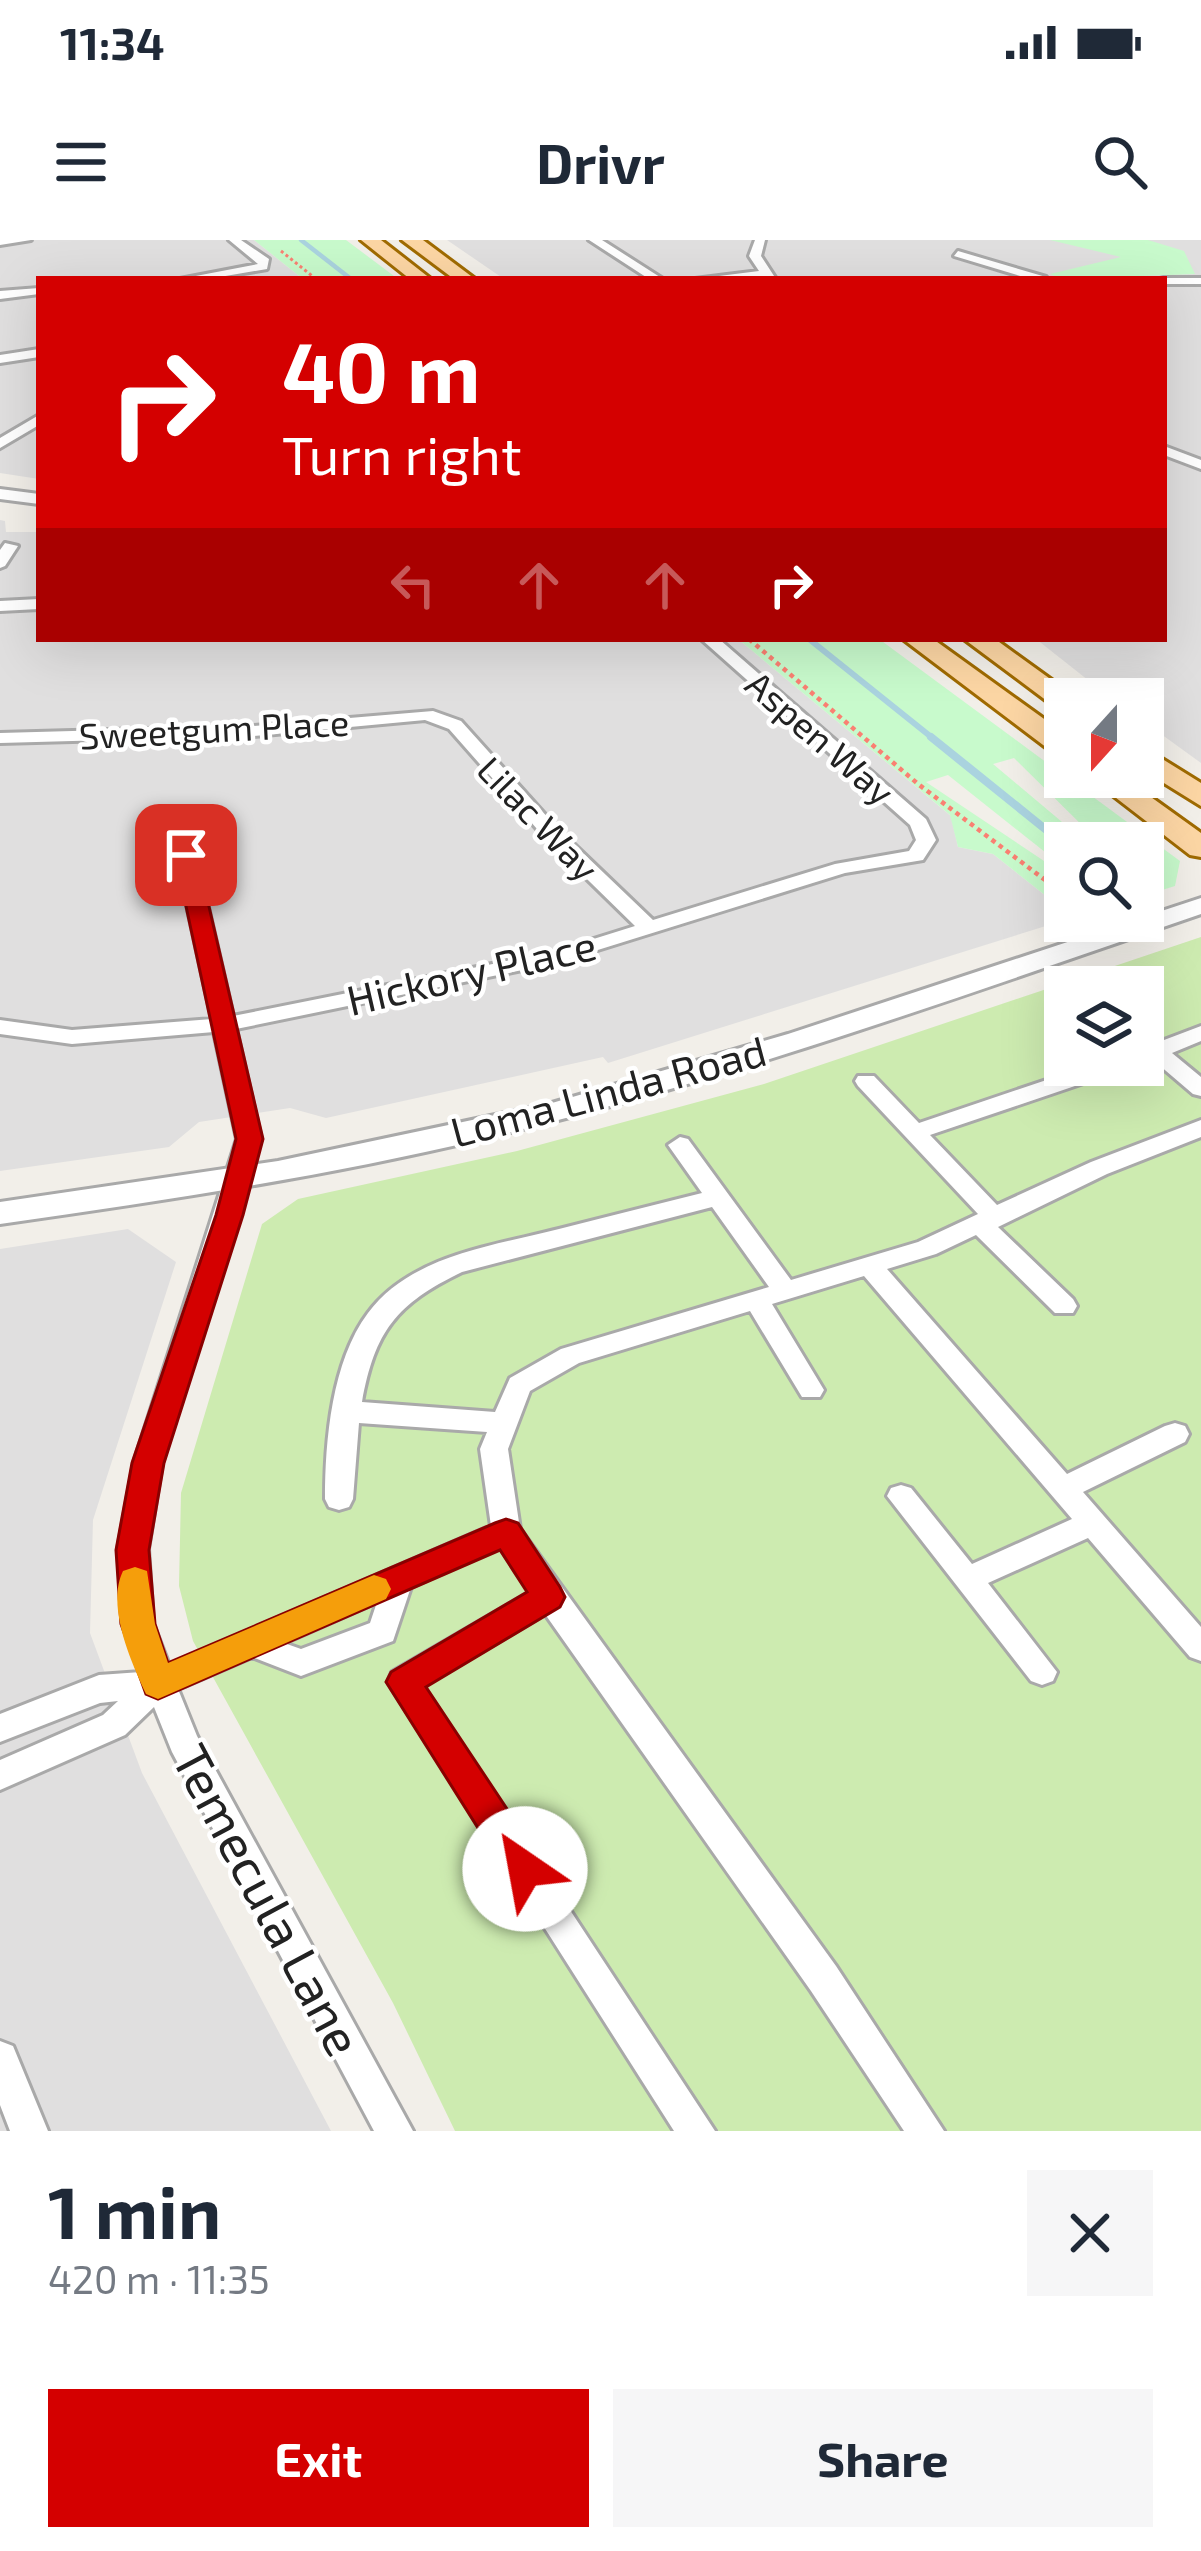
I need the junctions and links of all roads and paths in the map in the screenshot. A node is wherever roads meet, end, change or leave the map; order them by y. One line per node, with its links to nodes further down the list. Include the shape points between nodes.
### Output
1 (26, 240): 8 (street)
2 (234, 240): 10 (street, via 263,267)
3 (268, 240): 11 (path)
4 (370, 240): 12 (main road)
5 (411, 240): 13 (main road)
6 (594, 240): 14 (street)
7 (760, 240): 15 (street, via 755,256)
8 (0, 242)
9 (958, 254): 16 (street)
10 (204, 276)
11 (312, 276)
12 (418, 276)
13 (462, 276)
14 (652, 276)
15 (767, 276)
16 (1032, 276)
17 (1167, 281): 18 (street)
18 (1201, 281)
19 (36, 291): 20 (street)
20 (0, 295)
21 (36, 353): 22 (street)
22 (0, 359)
23 (35, 426): 24 (street)
24 (0, 444)
25 (1167, 451): 26 (street)
26 (1184, 458): 27 (street); 28 (street)
27 (1167, 464)
28 (1201, 465)
29 (0, 494): 30 (street)
30 (36, 499)
31 (10, 546): 32 (street)
32 (0, 562)
33 (36, 604): 34 (street)
34 (0, 605)
35 (713, 642): 46 (street, Aspen Way, via 919,823)
36 (753, 642): 49 (path)
37 (920, 642): 41 (main road)
38 (980, 642): 39 (main road)
39 (1044, 686)
40 (427, 716): 42 (street, Sweetgum Place); 51 (street, Lilac Way, via 454,724)
41 (1044, 733)
42 (0, 738)
43 (1164, 771): 44 (main road)
44 (1201, 797)
45 (1133, 798): 47 (main road)
46 (926, 840): 51 (street, Hickory Place, via 916,856 842,868)
47 (1201, 848)
48 (186, 855): 52 (street, Temecula Lane)
49 (1044, 879)
50 (1201, 906): 63 (street, Loma Linda Road, via 976,984 549,1113)
51 (649, 928): 52 (street, Hickory Place, via 556,957)
52 (223, 1024): 53 (street, Hickory Place, via 72,1037); 63 (street, Temecula Lane, via 249,1139)
53 (0, 1027)
54 (1201, 1033): 55 (street)
55 (1164, 1048)
56 (1164, 1063): 59 (street)
57 (866, 1081): 61 (street)
58 (1052, 1086): 61 (street)
59 (1201, 1089)
60 (1201, 1128): 66 (street)
61 (915, 1132): 66 (street)
62 (680, 1145): 64 (street)
63 (241, 1177): 65 (street, Loma Linda Road); 86 (street, Temecula Lane, via 148,1463 133,1550 138,1624)
64 (718, 1197): 68 (street); 72 (street, via 454,1265 419,1282 368,1334)
65 (0, 1213)
66 (989, 1222): 67 (street); 70 (street)
67 (871, 1268): 68 (street); 75 (street)
68 (786, 1292): 69 (street)
69 (757, 1300): 71 (street); 73 (street, via 570,1356 519,1385)
70 (1064, 1306)
71 (811, 1390)
72 (349, 1412): 73 (street); 77 (street)
73 (504, 1424): 79 (street, via 494,1449)
74 (1174, 1434): 75 (street)
75 (1063, 1490): 78 (street)
76 (901, 1496): 81 (street)
77 (339, 1498)
78 (1092, 1523): 81 (street); 84 (street)
79 (506, 1532): 80 (street); 82 (street)
80 (399, 1579): 83 (street); 83 (street, via 382,1632 301,1663)
81 (967, 1579): 85 (street)
82 (548, 1597): 92 (street, via 403,1682); 93 (street, via 844,2002)
83 (251, 1643): 86 (street)
84 (1201, 1648)
85 (1042, 1672)
86 (158, 1684): 87 (street, via 99,1689); 88 (street, via 114,1725); 91 (street, Temecula Lane)
87 (0, 1728)
88 (0, 1775)
89 (0, 2059): 90 (street)
90 (29, 2131)
91 (394, 2131)
92 (696, 2131)
93 (925, 2131)

